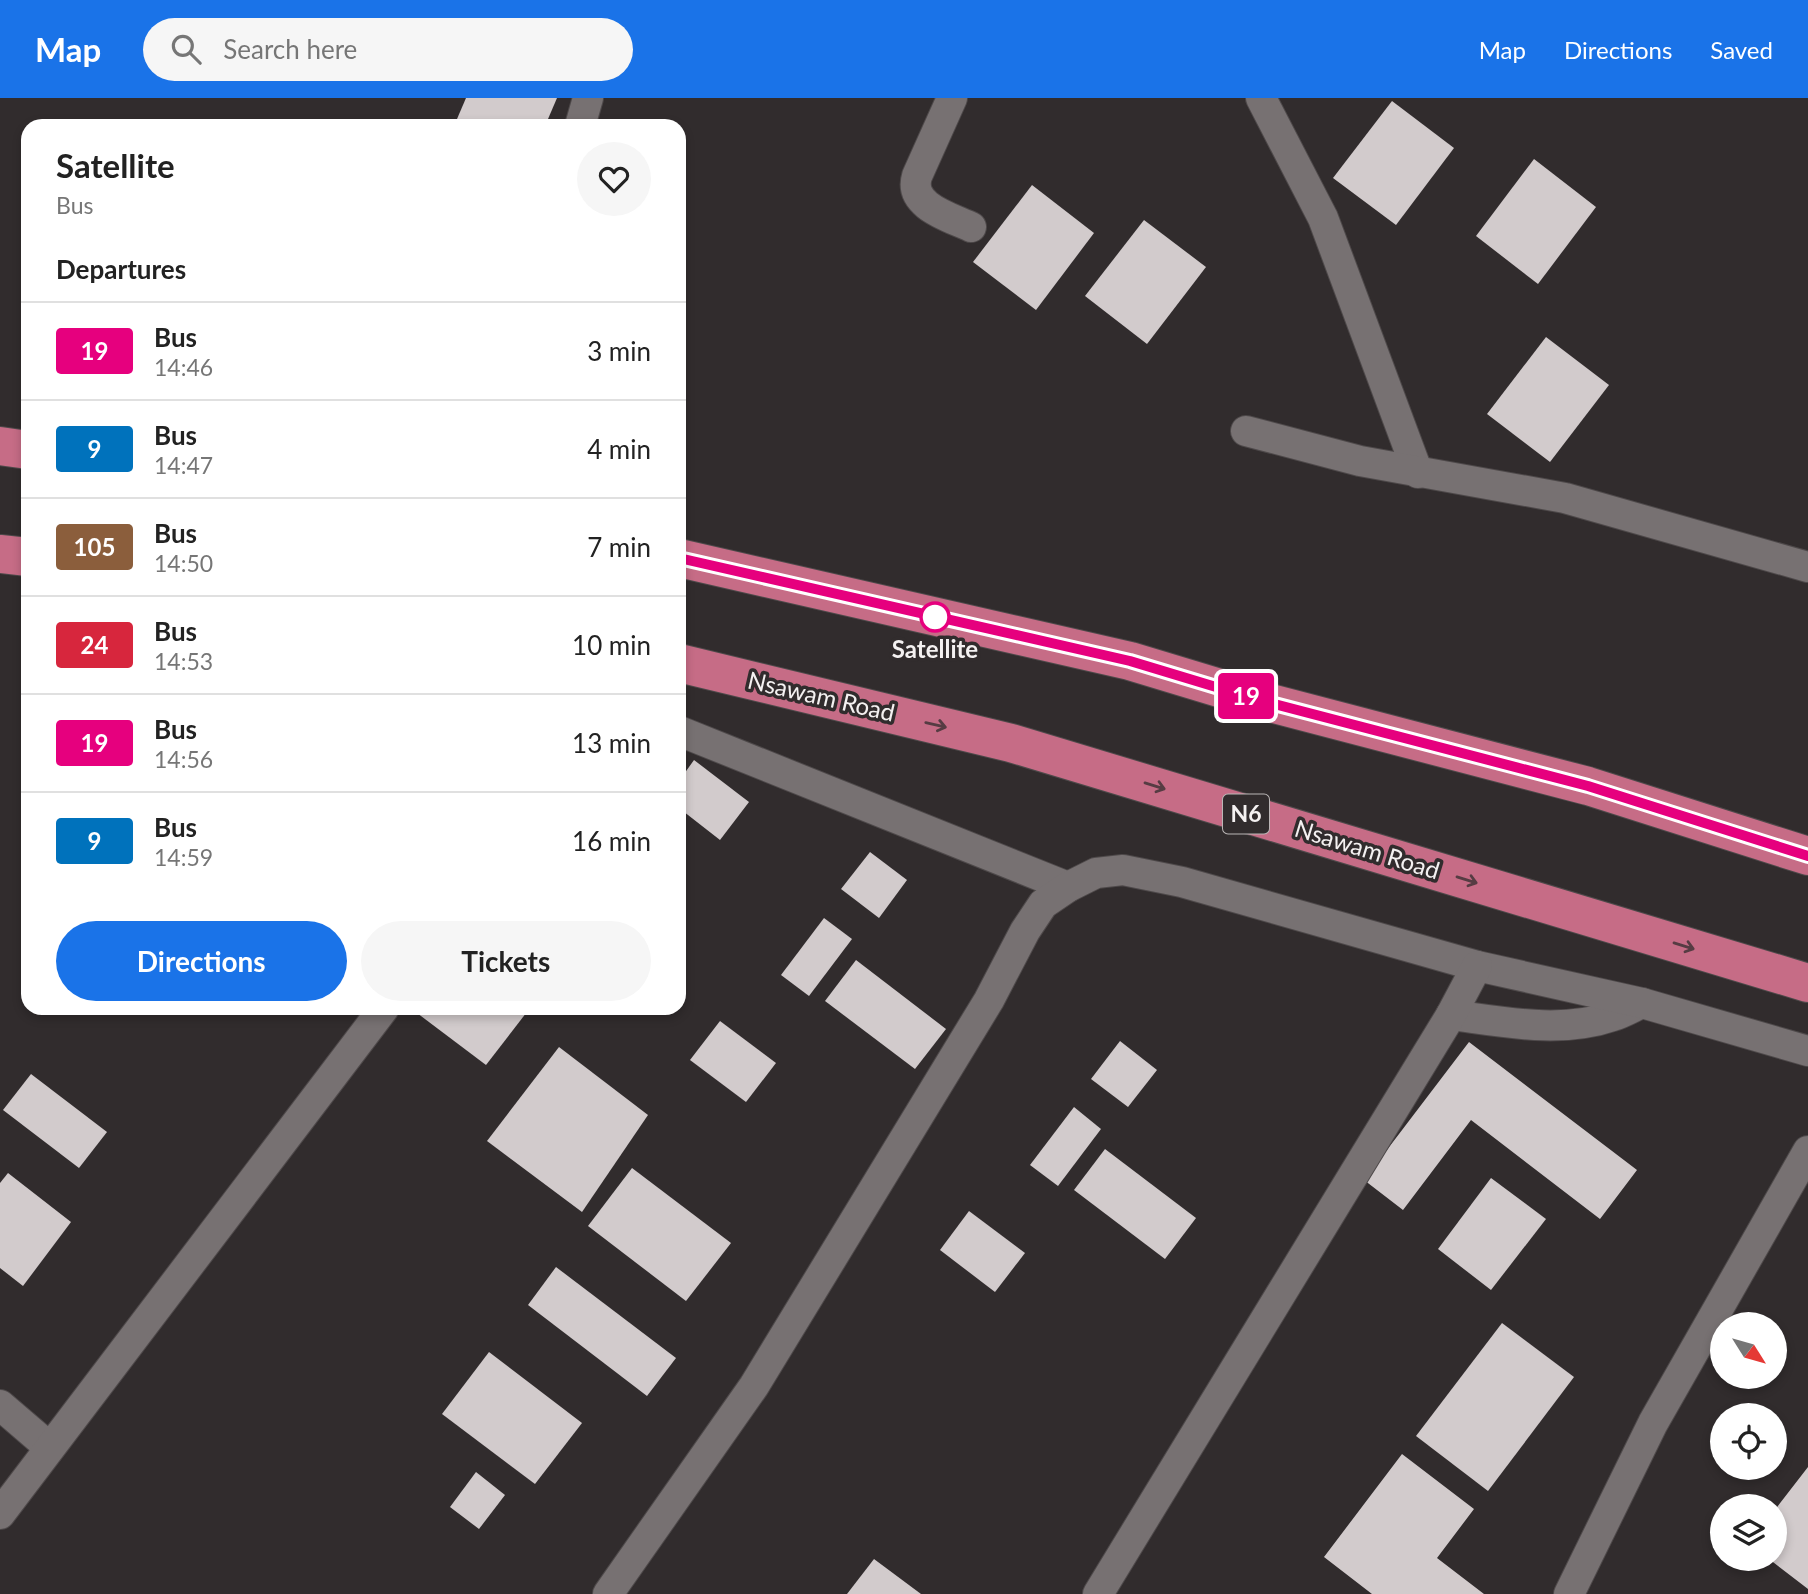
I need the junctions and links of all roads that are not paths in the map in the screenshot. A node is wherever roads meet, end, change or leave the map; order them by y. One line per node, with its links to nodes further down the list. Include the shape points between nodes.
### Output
1 (588, 98): 4 (street)
2 (952, 98): 5 (street, via 915,189 929,206)
3 (1261, 98): 9 (street, via 1323,218)
4 (582, 119)
5 (971, 227)
6 (1246, 431): 9 (street)
7 (0, 446): 8 (highway)
8 (21, 449)
9 (1419, 473): 13 (street, via 1565,498)
10 (0, 554): 11 (highway)
11 (21, 556)
12 (686, 560): 16 (highway, via 1130,661 1259,700 1588,786)
13 (1808, 567)
14 (686, 665): 19 (highway, Nsawam Road / N6, one-way to 19, via 1011,743)
15 (686, 734): 17 (street)
16 (1808, 856)
17 (1068, 887): 18 (street, via 1097,873 1123,870 1182,882); 28 (street, via 1043,904 754,1386)
18 (1476, 966): 20 (street); 22 (street)
19 (1808, 984)
20 (1642, 1003): 22 (street, via 1585,1023 1531,1026); 23 (street)
21 (379, 1015): 26 (street)
22 (1451, 1015): 29 (street)
23 (1808, 1051)
24 (1808, 1151): 30 (street, via 1653,1423)
25 (0, 1405): 26 (street)
26 (49, 1447): 27 (street)
27 (0, 1514)
28 (608, 1594)
29 (1098, 1594)
30 (1569, 1594)

